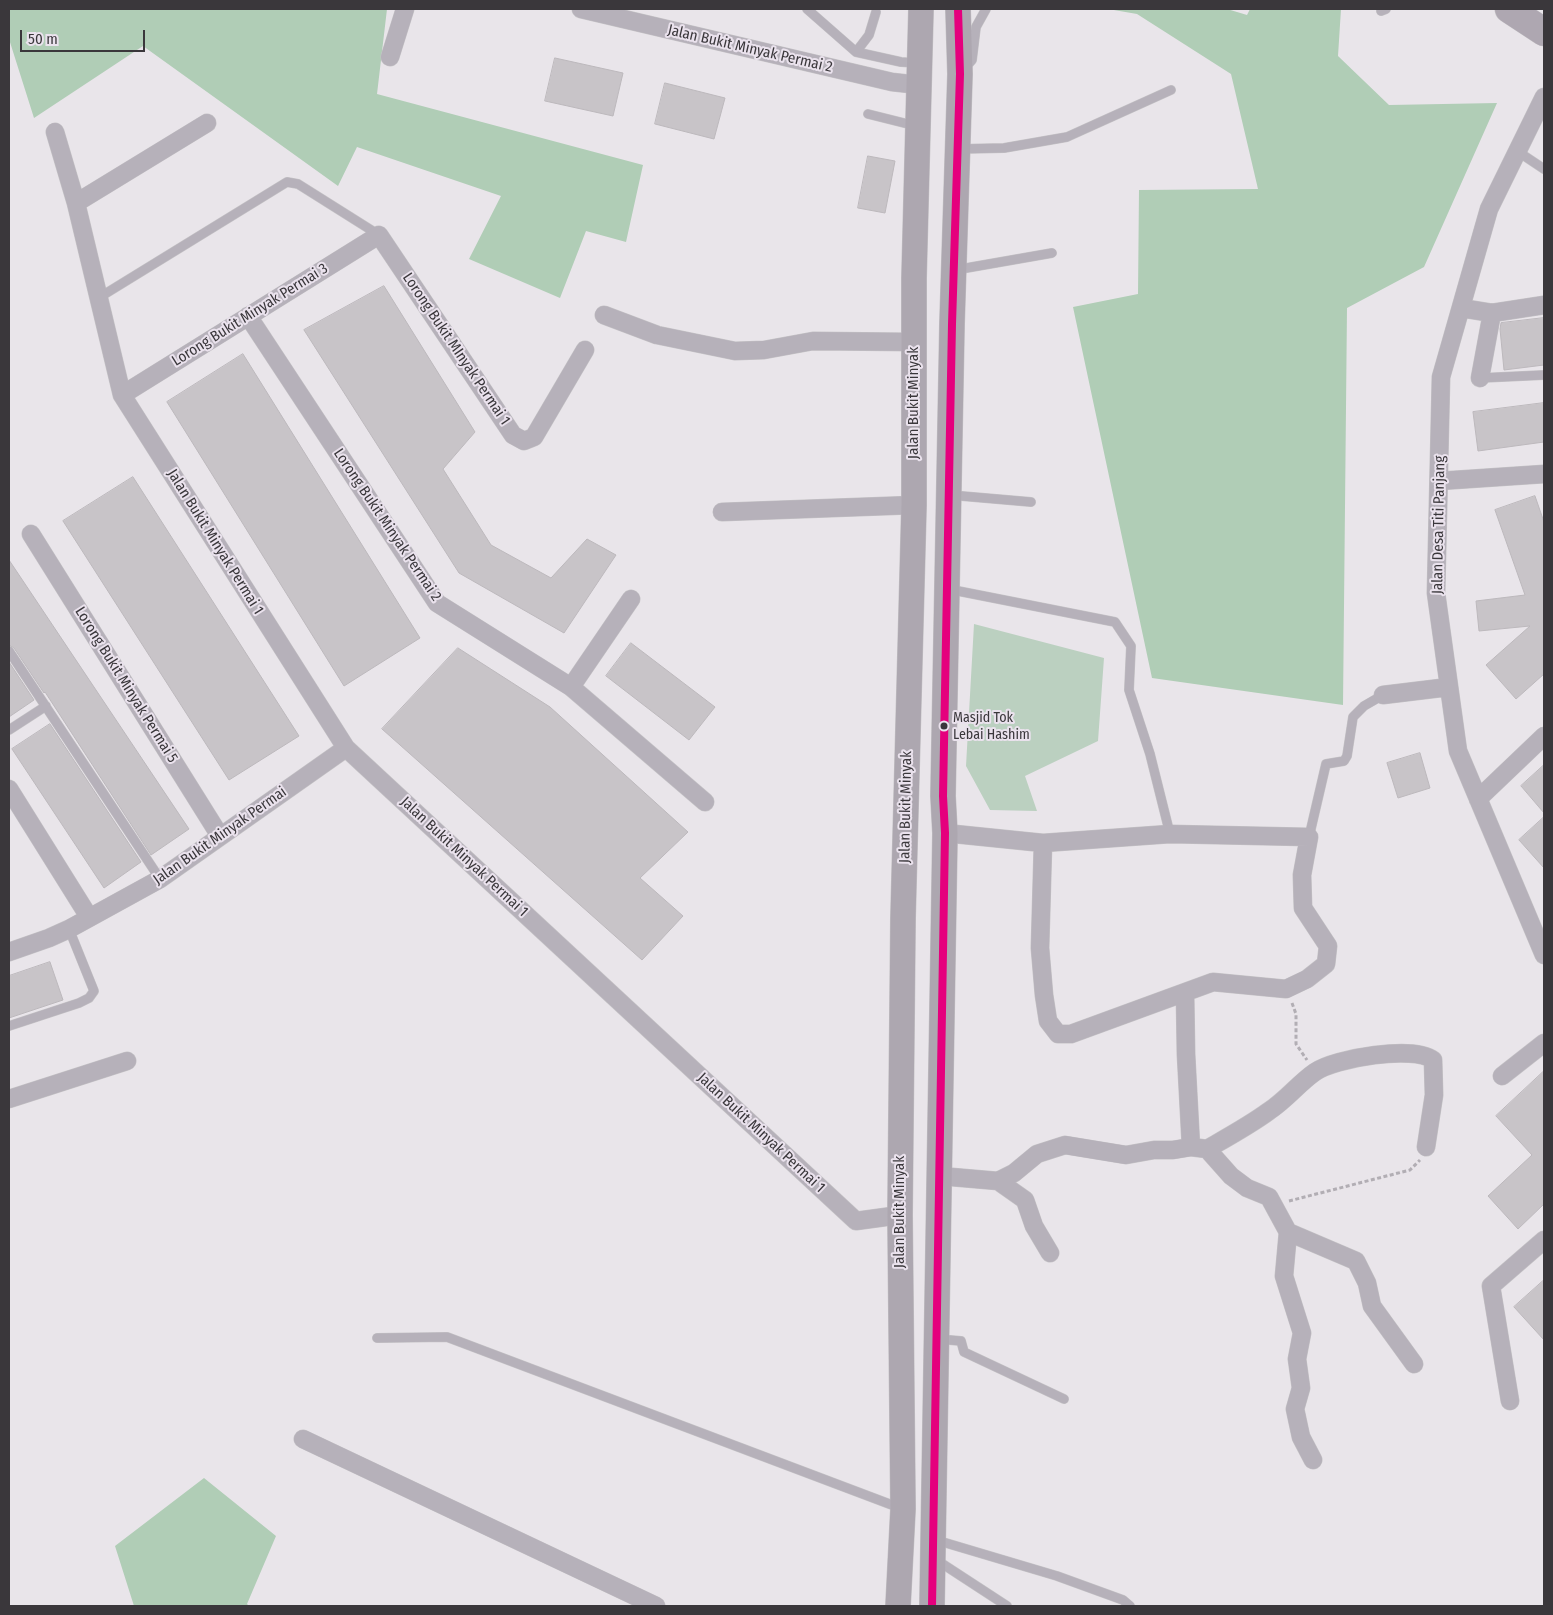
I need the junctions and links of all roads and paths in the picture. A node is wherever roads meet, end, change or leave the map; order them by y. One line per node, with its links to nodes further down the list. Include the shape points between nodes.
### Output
1 (404, 9): 11 (street)
2 (581, 9): 12 (street, Jalan Bukit Minyak Permai 2, via 892,82)
3 (807, 9): 10 (lane)
4 (921, 9): 12 (main road, Jalan Bukit Minyak)
5 (958, 9): 13 (main road)
6 (986, 9): 13 (lane, via 976,27 972,60)
7 (1509, 9): 9 (highway)
8 (876, 12): 10 (lane, via 869,35)
9 (1543, 36)
10 (856, 52): 12 (lane, via 901,62)
11 (390, 57)
12 (919, 74): 18 (main road, Jalan Bukit Minyak)
13 (960, 74): 20 (main road)
14 (1171, 90): 20 (lane, via 1067,137 1004,148)
15 (1544, 97): 21 (street, Jalan Desa Titi Panjang)
16 (868, 114): 18 (lane)
17 (207, 123): 23 (street)
18 (918, 127): 33 (main road, Jalan Bukit Minyak)
19 (55, 132): 23 (street, Jalan Bukit Minyak Permai 1)
20 (958, 148): 26 (main road)
21 (1517, 152): 22 (lane); 29 (street, Jalan Desa Titi Panjang, via 1489,209)
22 (1544, 169)
23 (76, 203): 27 (street, Jalan Bukit Minyak Permai 1)
24 (379, 235): 27 (lane, via 298,184 287,182); 32 (street, Lorong Bukit Minyak Permai 3); 34 (street, Lorong Bukit MInyak Permai 1, via 513,435 524,441 534,437)
25 (1052, 252): 26 (lane)
26 (954, 270): 38 (main road)
27 (100, 297): 37 (street, Jalan Bukit Minyak Permai 1)
28 (1544, 305): 30 (street)
29 (1461, 308): 30 (street); 41 (street, Jalan Desa Titi Panjang, via 1441,377)
30 (1492, 313): 36 (street)
31 (604, 315): 33 (street, via 657,335 735,351 764,350 813,341)
32 (248, 316): 37 (street, Lorong Bukit Minyak Permai 3); 50 (street, Lorong Bukit Minyak Permai 2, via 437,603)
33 (914, 342): 39 (main road, Jalan Bukit Minyak)
34 (585, 350)
35 (1544, 375): 36 (lane)
36 (1480, 378)
37 (122, 395): 56 (street, Jalan Bukit Minyak Permai 1)
38 (950, 455): 39 (main road, via 934,467 921,467); 42 (main road)
39 (914, 460): 44 (main road, Jalan Bukit Minyak)
40 (1544, 474): 41 (street)
41 (1439, 481): 51 (street, Jalan Desa Titi Panjang, via 1436,593)
42 (950, 499): 43 (lane); 44 (main road, via 939,494 925,496); 47 (main road)
43 (1031, 502)
44 (914, 504): 45 (street); 84 (main road, Jalan Bukit Minyak, via 903,918)
45 (722, 512)
46 (31, 534): 62 (street, Lorong Bukit Minyak Permai 5)
47 (948, 589): 60 (main road); 61 (lane, via 1115,622 1131,646 1129,690 1150,754)
48 (631, 599): 50 (street)
49 (9, 651): 53 (lane)
50 (571, 687): 59 (street, Lorong Bukit Minyak Permai 2)
51 (1449, 687): 52 (street); 58 (street, Jalan Desa Titi Panjang, via 1458,751)
52 (1383, 695): 63 (lane, via 1353,716 1344,761 1326,764)
53 (46, 706): 54 (lane); 65 (lane)
54 (9, 730)
55 (1544, 736): 58 (street)
56 (346, 748): 62 (street, Jalan Bukit Minyak Permai); 84 (street, Jalan Bukit Minyak Permai 1, via 856,1221)
57 (10, 791): 66 (street)
58 (1478, 799): 68 (street, Jalan Desa Titi Panjang)
59 (705, 802)
60 (945, 833): 64 (street); 81 (main road)
61 (1170, 834): 63 (street); 64 (street)
62 (220, 836): 65 (street, Jalan Bukit Minyak Permai)
63 (1309, 837): 71 (street, via 1302,875 1303,908 1328,946 1326,964)
64 (1043, 843): 72 (street, via 1040,948 1048,1021 1058,1034 1072,1034)
65 (160, 879): 66 (street, Jalan Bukit Minyak Permai)
66 (89, 917): 67 (street, Jalan Bukit Minyak Permai)
67 (69, 929): 69 (street, Jalan Bukit Minyak Permai); 73 (lane, via 94,991 79,1003)
68 (1541, 934): 70 (street, Jalan Desa Titi Panjang)
69 (9, 952)
70 (1544, 954)
71 (1286, 988): 72 (street, via 1213,982); 76 (path, via 1296,1014 1296,1044)
72 (1185, 993): 80 (street, via 1186,1054)
73 (9, 1026)
74 (1544, 1042): 77 (street)
75 (127, 1060): 78 (street)
76 (1316, 1071): 79 (street, via 1342,1061 1388,1053 1432,1058 1434,1095); 80 (street, via 1270,1111)
77 (1502, 1076)
78 (9, 1099)
79 (1426, 1147): 83 (path, via 1422,1159 1410,1170 1289,1201)
80 (1199, 1148): 82 (street, via 1126,1155 1065,1145 1037,1154 1014,1173); 83 (street, via 1247,1188)
81 (940, 1176): 82 (street); 89 (main road)
82 (998, 1181): 87 (street, via 1025,1200 1034,1226)
83 (1269, 1197): 85 (street)
84 (900, 1215): 95 (main road, Jalan Bukit Minyak)
85 (1288, 1232): 90 (street, via 1356,1260 1367,1283 1372,1306); 94 (street, via 1284,1276 1302,1333 1297,1360 1301,1388 1295,1409 1301,1437)
86 (1544, 1240): 92 (street, via 1491,1286)
87 (1050, 1253)
88 (377, 1338): 95 (lane, via 447,1337)
89 (936, 1338): 91 (lane, via 961,1341 964,1352); 96 (main road)
90 (1414, 1364)
91 (1064, 1398)
92 (1510, 1401)
93 (303, 1439): 97 (street)
94 (1314, 1460)
95 (902, 1509): 98 (main road, Jalan Bukit Minyak)
96 (933, 1548): 99 (main road); 100 (lane); 101 (lane, via 1057,1576 1123,1600)
97 (656, 1606)
98 (898, 1606)
99 (932, 1606)
100 (1007, 1606)
101 (1130, 1606)

